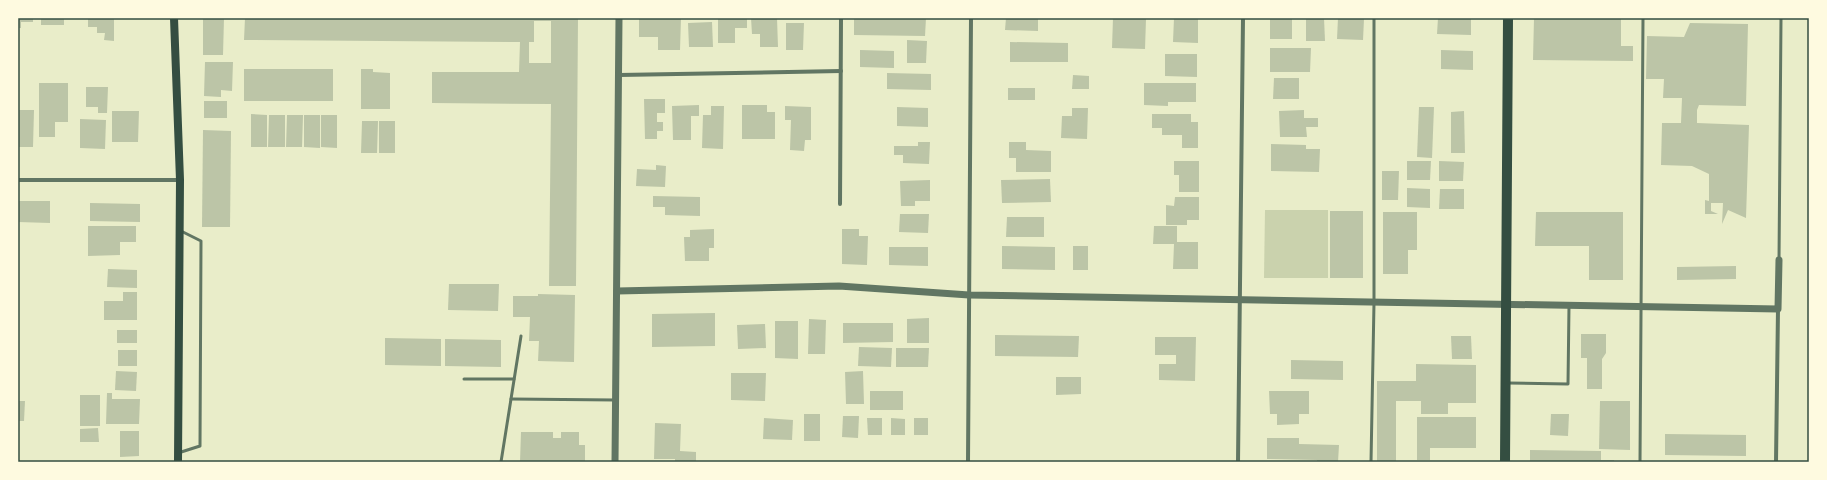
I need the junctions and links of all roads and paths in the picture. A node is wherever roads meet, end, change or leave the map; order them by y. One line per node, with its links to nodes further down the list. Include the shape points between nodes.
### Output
1 (174, 18): 13 (main road)
2 (619, 18): 11 (street)
3 (841, 18): 10 (street)
4 (971, 18): 18 (street)
5 (1243, 18): 19 (street)
6 (1374, 18): 20 (lane)
7 (1508, 18): 21 (main road)
8 (1643, 18): 23 (lane)
9 (1781, 18): 16 (lane)
10 (841, 71): 11 (street); 14 (street)
11 (619, 75): 17 (street)
12 (18, 180): 13 (street)
13 (180, 180): 15 (main road)
14 (840, 204)
15 (179, 230): 31 (main road); 31 (lane, via 201,241 200,446)
16 (1779, 260): 24 (street)
17 (617, 291): 18 (street, via 839,286); 30 (street)
18 (969, 295): 19 (street); 35 (street)
19 (1239, 300): 20 (street); 36 (street)
20 (1374, 303): 21 (street); 37 (lane)
21 (1506, 305): 22 (street); 28 (main road)
22 (1569, 306): 23 (street); 28 (lane, via 1568,384)
23 (1641, 307): 24 (street); 39 (lane)
24 (1778, 309): 40 (street)
25 (521, 336): 27 (lane)
26 (464, 379): 27 (lane)
27 (514, 380): 29 (lane)
28 (1505, 383): 38 (main road)
29 (511, 399): 30 (lane); 33 (lane)
30 (616, 400): 34 (street)
31 (178, 453): 32 (main road)
32 (178, 462)
33 (500, 462)
34 (615, 462)
35 (968, 462)
36 (1238, 462)
37 (1371, 462)
38 (1505, 462)
39 (1640, 462)
40 (1776, 462)

